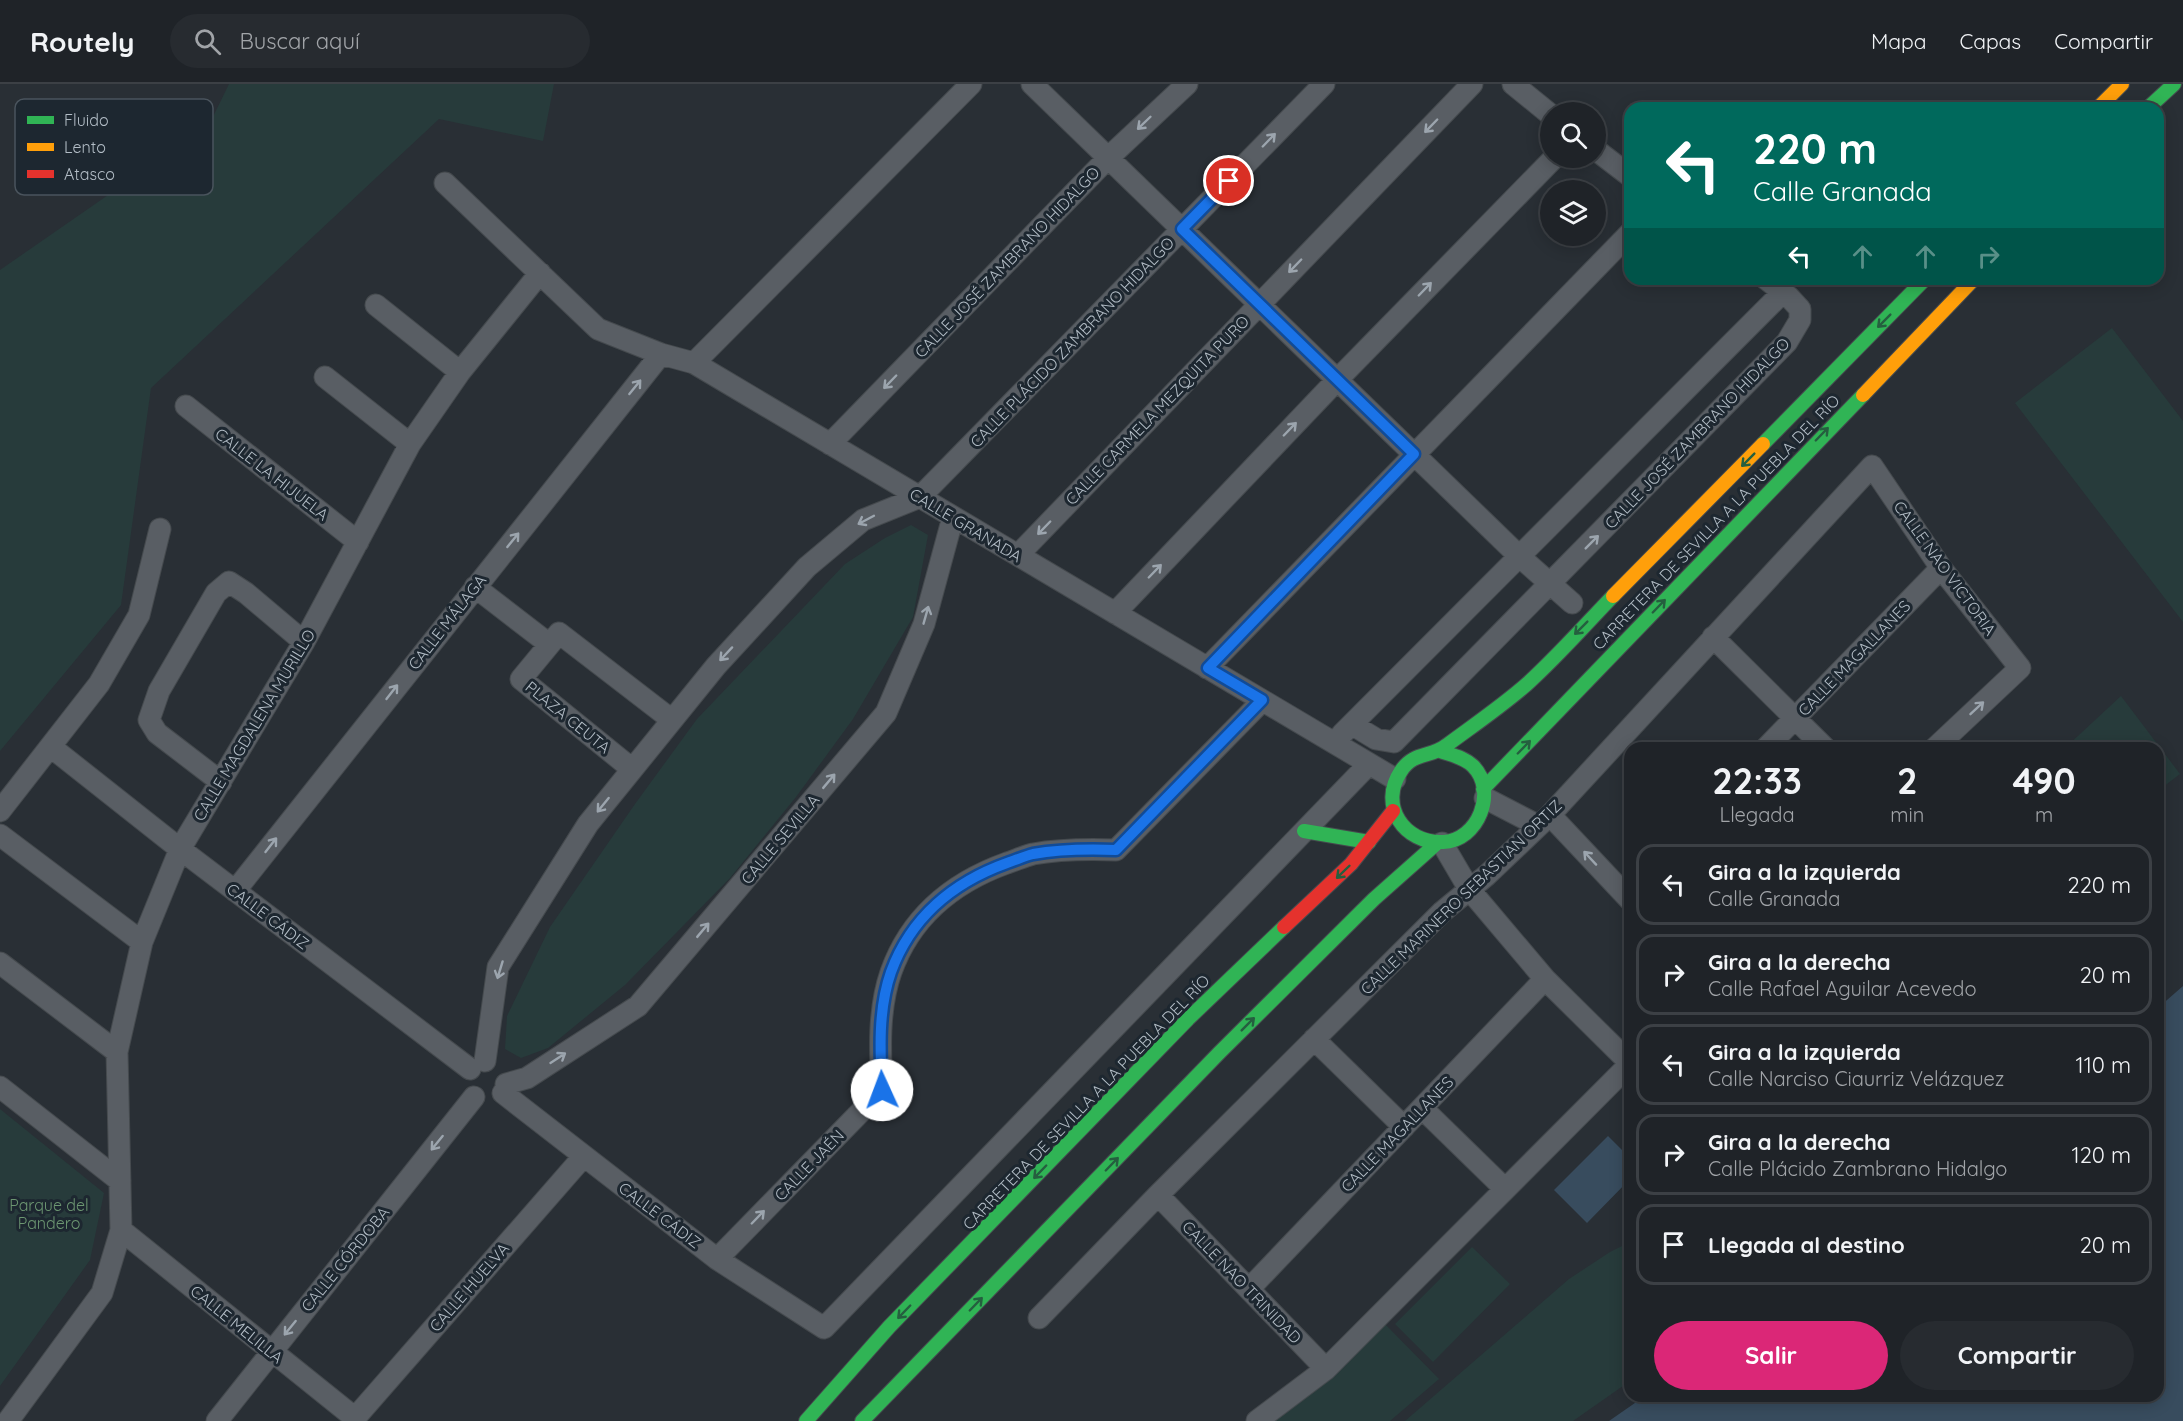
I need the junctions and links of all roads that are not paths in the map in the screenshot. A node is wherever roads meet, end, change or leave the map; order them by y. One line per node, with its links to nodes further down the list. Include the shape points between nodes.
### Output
1 (971, 84): 27 (street)
2 (1032, 84): 12 (street)
3 (1187, 84): 12 (street, CALLE JOSÉ ZAMBRANO HIDALGO, one-way to 12)
4 (1324, 84): 17 (street, CALLE PLÁCIDO ZAMBRANO HIDALGO, one-way to 4)
5 (1472, 84): 24 (street, CALLE CARMELA MEZQUITA PURO, one-way to 24)
6 (1513, 84): 11 (street)
7 (2122, 84): 9 (main road)
8 (2174, 84): 10 (main road)
9 (2104, 102)
10 (2154, 102)
11 (1540, 106)
12 (1108, 158): 17 (street); 33 (street, CALLE JOSÉ ZAMBRANO HIDALGO, one-way to 33)
13 (1606, 158): 15 (street)
14 (1544, 168): 30 (street, one-way to 14)
15 (1624, 171)
16 (445, 183): 19 (street, CALLE GRANADA)
17 (1182, 229): 24 (street); 36 (street, CALLE PLÁCIDO ZAMBRANO HIDALGO)
18 (1624, 238): 34 (street)
19 (540, 273): 26 (street, CALLE GRANADA, via 598,329); 28 (street, CALLE MAGDALENA MURILLO)
20 (1774, 285): 23 (street, CALLE JOSÉ ZAMBRANO HIDALGO)
21 (1919, 285): 60 (main road, one-way to 60, via 1527,684)
22 (1968, 285): 65 (main road, CARRETERA DE SEVILLA A LA PUEBLA DEL RÍO, one-way to 22, via 1785,472)
23 (1783, 292): 41 (street); 43 (street, CALLE JOSÉ ZAMBRANO HIDALGO, one-way to 23, via 1787,342 1800,320 1800,309)
24 (1259, 304): 30 (street); 40 (street, CALLE CARMELA MEZQUITA PURO, one-way to 40)
25 (376, 305): 28 (street)
26 (661, 354): 27 (street, CALLE GRANADA); 44 (street, CALLE MÁLAGA, one-way to 26)
27 (694, 363): 33 (street, CALLE GRANADA)
28 (460, 372): 32 (street, CALLE MAGDALENA MURILLO)
29 (325, 377): 32 (street)
30 (1337, 380): 34 (street); 46 (street, one-way to 30)
31 (186, 406): 39 (street, CALLE LA HIJUELA)
32 (410, 444): 39 (street, CALLE MAGDALENA MURILLO)
33 (830, 444): 36 (street, CALLE GRANADA)
34 (1414, 454): 41 (street); 50 (street)
35 (1872, 466): 42 (street, CALLE NAO VICTORIA); 47 (street, CALLE MARINERO SEBASTIAN ORTIZ)
36 (920, 498): 37 (street, CALLE GRANADA); 53 (street, one-way to 53, via 863,520 807,567)
37 (953, 517): 40 (street, CALLE GRANADA); 86 (street, CALLE SEVILLA, one-way to 37, via 638,1006 886,713 924,624)
38 (160, 529): 59 (street, via 139,615 99,684)
39 (358, 542): 48 (street, CALLE MAGDALENA MURILLO)
40 (1018, 555): 46 (street, CALLE GRANADA)
41 (1519, 556): 43 (street); 54 (street)
42 (1941, 568): 52 (street, CALLE MAGALLANES); 57 (street, CALLE NAO VICTORIA, one-way to 42, via 2020,668)
43 (1551, 583): 45 (street); 54 (street, via 1395,742 1376,739)
44 (475, 587): 49 (street); 75 (street, CALLE MÁLAGA, one-way to 44)
45 (1572, 603)
46 (1115, 613): 50 (street, CALLE GRANADA)
47 (1713, 637): 52 (street); 68 (street, CALLE MARINERO SEBASTIAN ORTIZ)
48 (304, 642): 64 (street, CALLE MAGDALENA MURILLO); 64 (street, via 229,582 216,593 159,691 149,720 157,733)
49 (549, 644): 53 (street, via 559,633); 62 (street, PLAZA CEUTA, via 521,679)
50 (1208, 668): 51 (street, CALLE GRANADA)
51 (1262, 700): 58 (street, CALLE GRANADA); 95 (street, CALLE JAÉN, one-way to 51, via 882,1090 882,1017 891,972 912,931 939,900 979,873 1031,854 1068,849 1116,850)
52 (1796, 718): 55 (street, CALLE MAGALLANES); 56 (street)
53 (672, 720): 62 (street)
54 (1353, 724): 58 (street)
55 (1772, 742)
56 (1819, 742)
57 (1941, 742)
58 (1333, 743): 61 (street, CALLE GRANADA)
59 (51, 747): 67 (street); 73 (street, CALLE CÁDIZ)
60 (1440, 752): 63 (main road, via 1413,759); 65 (main road, via 1459,756 1472,766)
61 (1369, 764): 63 (street, CALLE GRANADA); 69 (street)
62 (632, 770): 83 (street, one-way to 83, via 588,824 498,967)
63 (1395, 780): 66 (main road)
64 (221, 782): 73 (street, CALLE MAGDALENA MURILLO)
65 (1484, 793): 68 (street); 72 (main road, via 1480,819 1464,836)
66 (1394, 811): 71 (main road, CARRETERA DE SEVILLA A LA PUEBLA DEL RÍO); 72 (main road, via 1411,835)
67 (0, 812)
68 (1543, 820): 74 (street, CALLE MARINERO SEBASTIAN ORTIZ); 76 (street, one-way to 68)
69 (1304, 831): 71 (main road); 95 (street, CALLE CÁDIZ, via 824,1328)
70 (0, 835): 77 (street)
71 (1369, 842): 103 (main road, CARRETERA DE SEVILLA A LA PUEBLA DEL RÍO, one-way to 103, via 1351,864 1188,1020 922,1293)
72 (1439, 844): 74 (street); 104 (main road, one-way to 72, via 1219,1053 1374,899)
73 (180, 849): 75 (street, CALLE CÁDIZ); 77 (street, CALLE MAGDALENA MURILLO)
74 (1469, 889): 79 (street); 80 (street, CALLE MARINERO SEBASTIAN ORTIZ)
75 (235, 891): 83 (street, CALLE CÁDIZ)
76 (1624, 891)
77 (141, 942): 81 (street, CALLE MAGDALENA MURILLO)
78 (0, 963): 81 (street)
79 (1545, 979): 82 (street); 88 (street, CALLE MAGALLANES)
80 (1314, 1039): 89 (street); 93 (street, CALLE MARINERO SEBASTIAN ORTIZ)
81 (117, 1052): 91 (street, CALLE MAGDALENA MURILLO)
82 (1624, 1057)
83 (477, 1065): 86 (street, via 496,1064 505,1072); 87 (street, via 466,1079)
84 (1624, 1069): 92 (street)
85 (0, 1087): 91 (street)
86 (505, 1089): 87 (street, via 494,1100); 90 (street, CALLE CÁDIZ)
87 (474, 1097): 98 (street, CALLE CÓRDOBA, one-way to 98)
88 (1422, 1108): 89 (street, CALLE MAGALLANES); 92 (street)
89 (1404, 1127): 96 (street, CALLE MAGALLANES)
90 (583, 1157): 95 (street, CALLE CÁDIZ); 100 (street, CALLE HUELVA)
91 (120, 1181): 94 (street, CALLE MAGDALENA MURILLO)
92 (1505, 1189): 99 (street)
93 (1158, 1195): 96 (street, CALLE NAO TRINIDAD); 97 (street, CALLE MARINERO SEBASTIAN ORTIZ)
94 (121, 1230): 98 (street, CALLE MELILLA); 101 (street, CALLE MAGDALENA MURILLO, via 102,1293)
95 (717, 1259)
96 (1249, 1289): 99 (street, CALLE NAO TRINIDAD)
97 (1039, 1318)
98 (271, 1352): 100 (street, CALLE MELILLA); 102 (street, CALLE CÓRDOBA)
99 (1326, 1369): 105 (street)
100 (355, 1418)
101 (8, 1421)
102 (217, 1421)
103 (806, 1421)
104 (862, 1421)
105 (1257, 1421)

